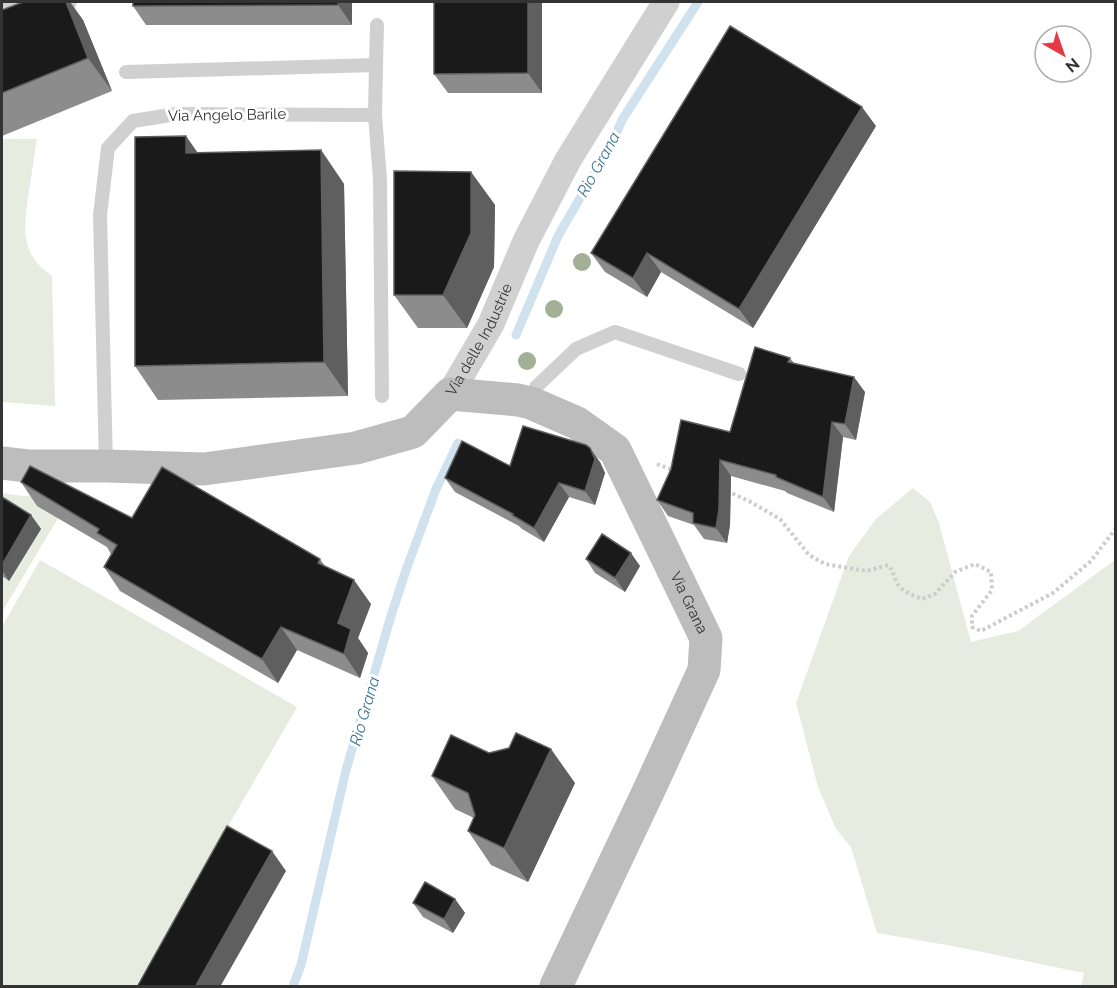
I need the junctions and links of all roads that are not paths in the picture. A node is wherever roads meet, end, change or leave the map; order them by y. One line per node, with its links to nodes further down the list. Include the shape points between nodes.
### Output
1 (63, 2): 3 (street)
2 (666, 2): 9 (street, Via delle Industrie, via 568,160 526,241 491,324)
3 (2, 4)
4 (377, 25): 5 (lane)
5 (376, 65): 6 (lane); 7 (lane)
6 (126, 72)
7 (375, 115): 10 (lane, via 380,180); 13 (lane, Via Angelo Barile, via 177,114 133,121 108,148 100,215)
8 (739, 374): 11 (lane, via 615,332 576,349 536,387)
9 (450, 394): 11 (street, Via Grana); 13 (street, Via delle Industrie, via 413,432 356,448 204,469)
10 (382, 396)
11 (531, 403): 14 (street, Via Grana, via 577,423 615,450 706,638 704,670)
12 (2, 463): 13 (street, Via delle Industrie)
13 (106, 466)
14 (556, 987)

